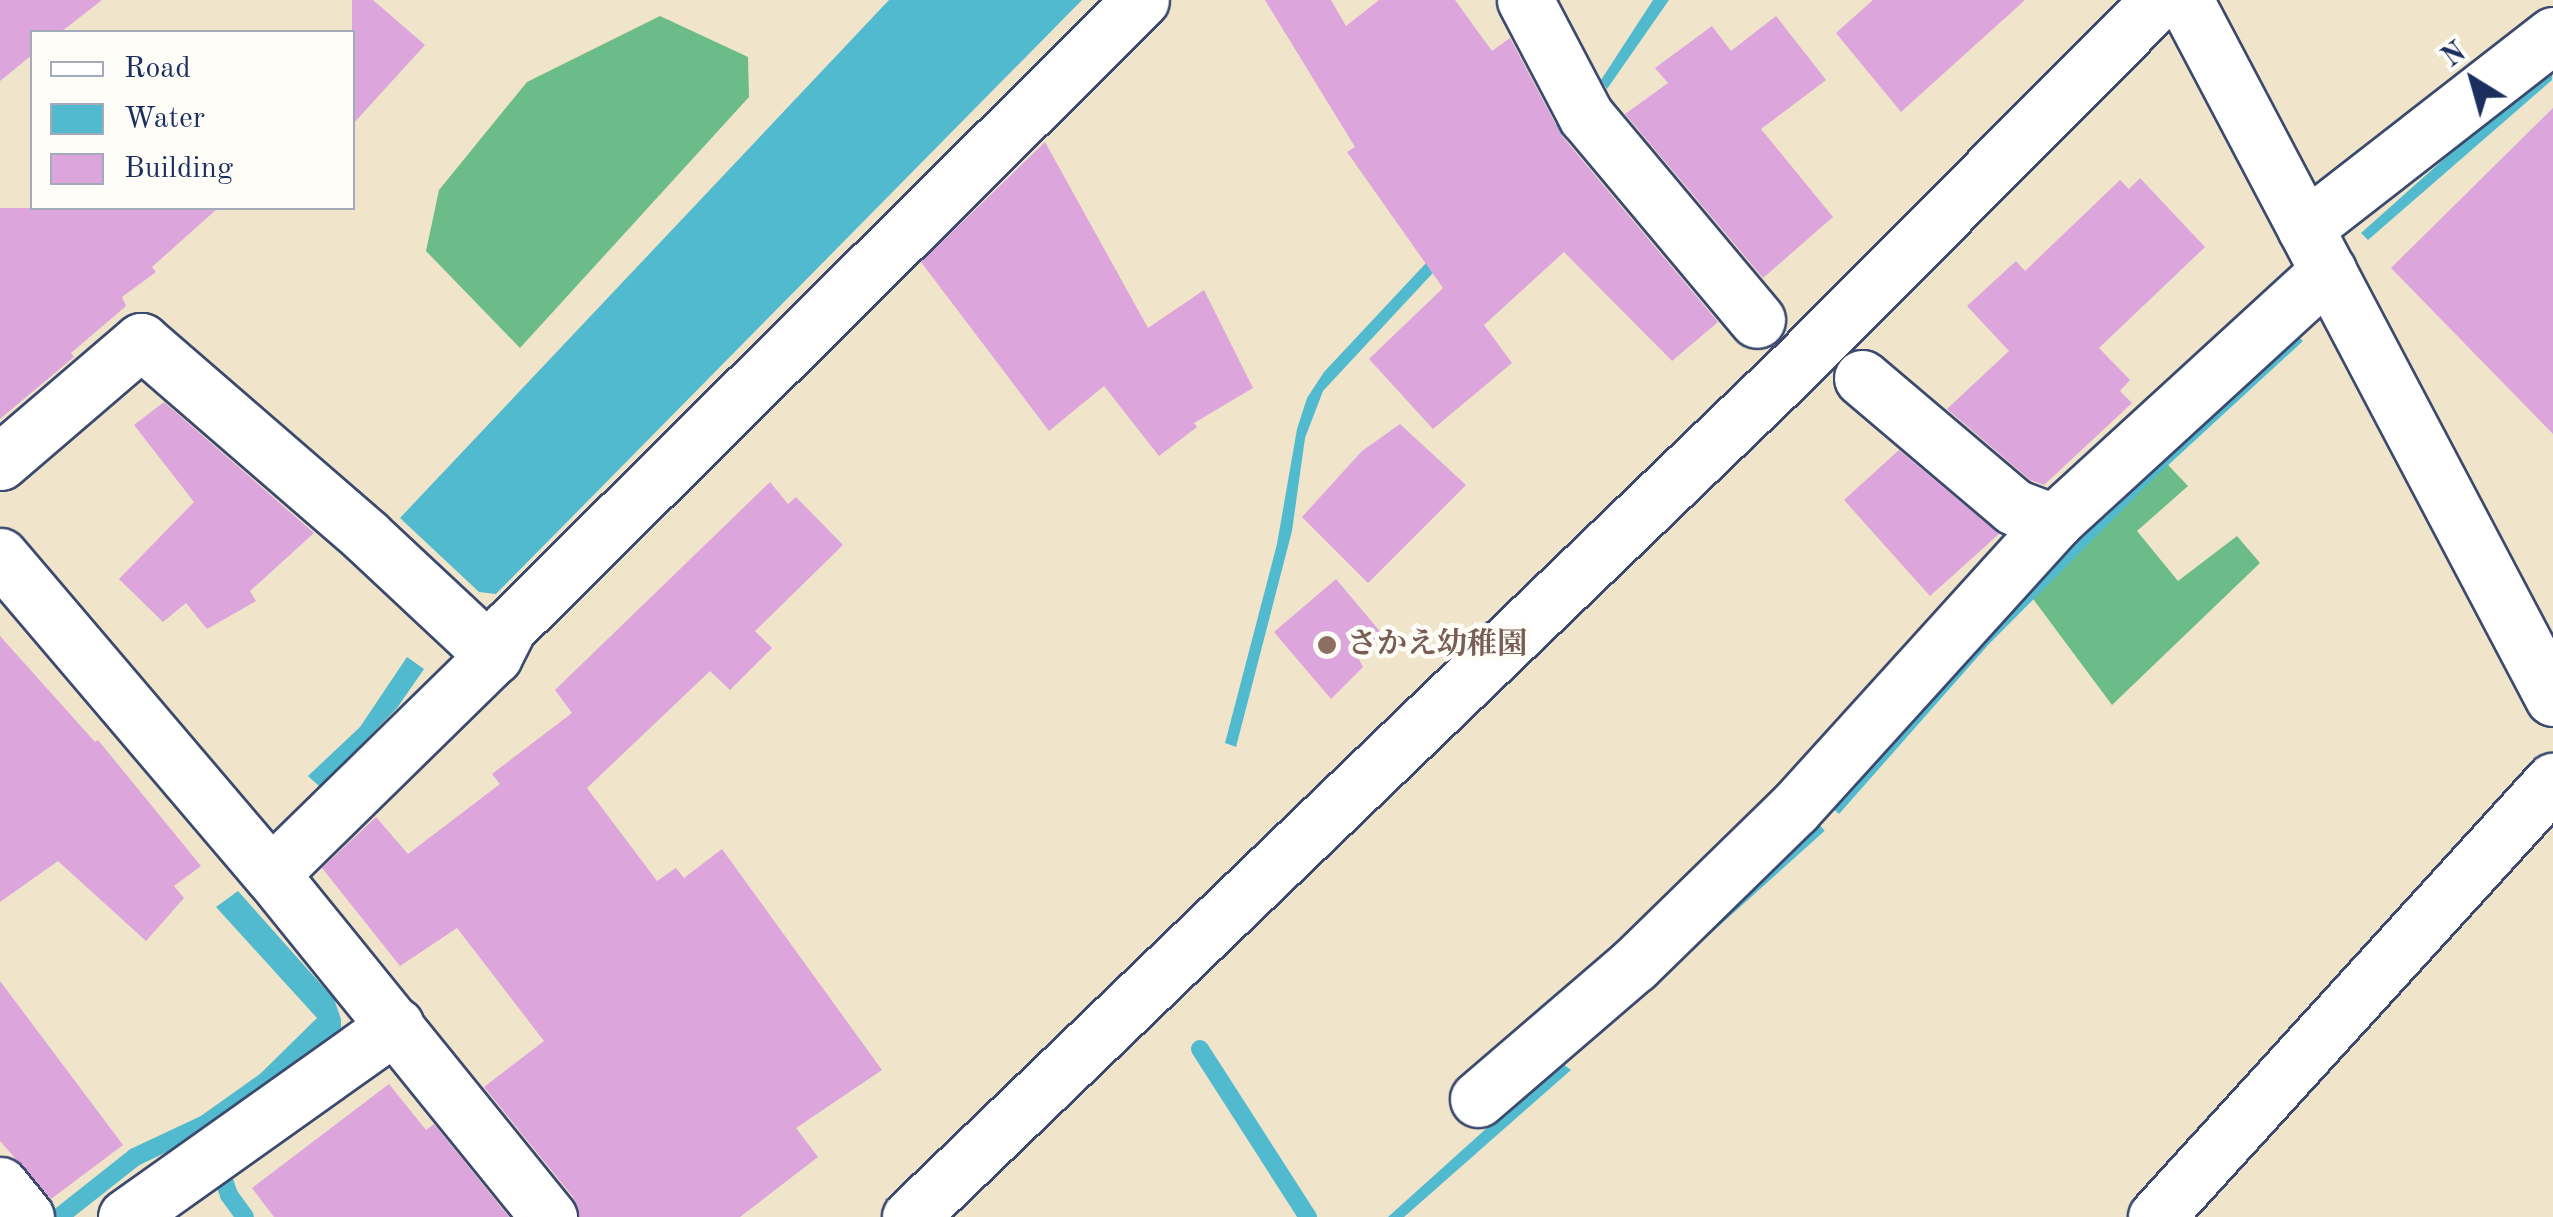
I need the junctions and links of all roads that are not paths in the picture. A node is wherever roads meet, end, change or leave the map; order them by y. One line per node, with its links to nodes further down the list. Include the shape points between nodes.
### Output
1 (1142, 0): 12 (street, via 509,627)
2 (1525, 0): 7 (street, via 1586,116)
3 (2159, 0): 22 (street, via 1794,367)
4 (2186, 0): 6 (street)
5 (2553, 35): 6 (street)
6 (2317, 250): 10 (street); 13 (street)
7 (1757, 320)
8 (1862, 378): 10 (street, via 2014,508)
9 (0, 462): 12 (street, via 141,342)
10 (2054, 522): 17 (street, via 1794,808 1634,966)
11 (0, 556): 15 (street)
12 (494, 656): 15 (street)
13 (2553, 698)
14 (2553, 781): 23 (street)
15 (271, 874): 16 (street)
16 (396, 1025): 20 (street); 21 (street)
17 (1478, 1100)
18 (0, 1185): 19 (street)
19 (26, 1217)
20 (126, 1217)
21 (549, 1217)
22 (910, 1217)
23 (2156, 1217)

